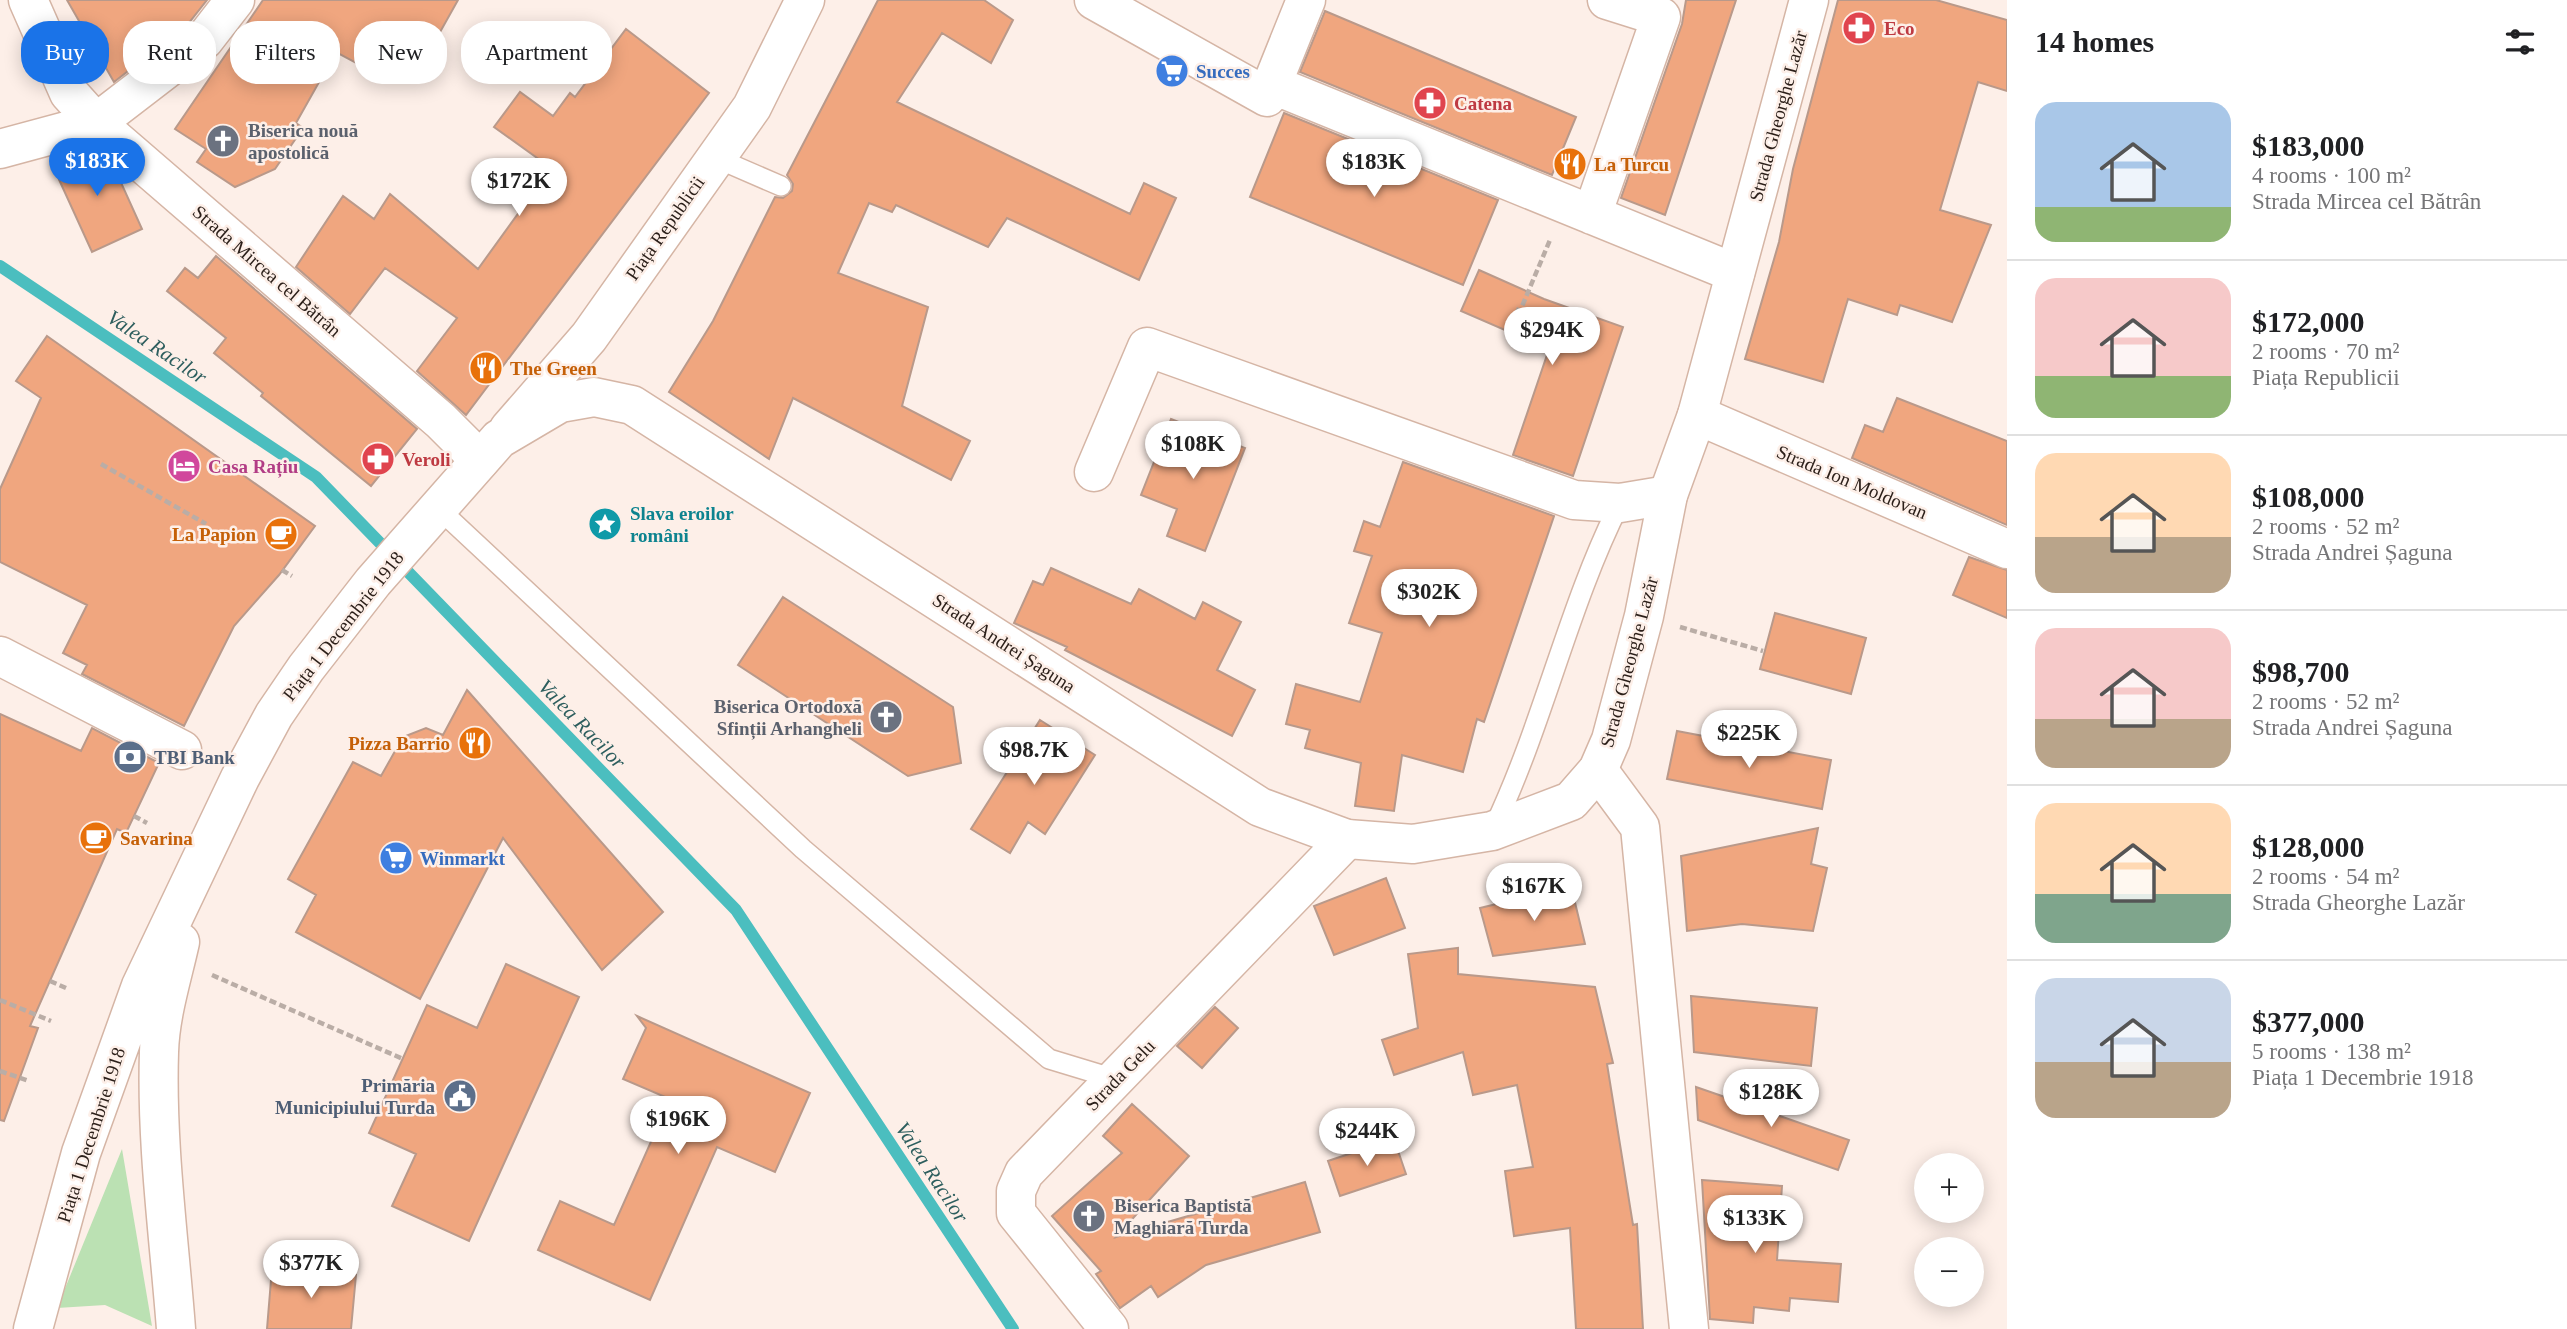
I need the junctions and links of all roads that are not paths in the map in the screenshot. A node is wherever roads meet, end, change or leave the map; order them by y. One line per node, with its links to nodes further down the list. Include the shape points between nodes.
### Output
1 (28, 0): 9 (street, Strada Mircea cel Bătrân, via 69,93)
2 (235, 0): 9 (street, via 204,40)
3 (805, 0): 11 (street, Piața Republicii, via 752,107)
4 (1094, 0): 8 (street, via 1267,97)
5 (1306, 0): 8 (street)
6 (1607, 0): 13 (street, via 1661,17)
7 (1809, 0): 14 (street, Strada Gheorghe Lazăr)
8 (1271, 84): 13 (street)
9 (96, 122): 10 (street); 16 (street, Strada Mircea cel Bătrân, via 441,421)
10 (0, 149)
11 (714, 157): 12 (lane); 16 (street, Piața Republicii, via 589,337)
12 (781, 186)
13 (1578, 209): 14 (street)
14 (1735, 273): 15 (street, Strada Gheorghe Lazăr)
15 (1697, 415): 18 (street, Strada Gheorghe Lazăr); 21 (street, Strada Ion Moldovan)
16 (490, 449): 20 (street, Piața 1 Decembrie 1918); 26 (street, Strada Andrei Șaguna, via 560,403 594,397 632,405 1260,807)
17 (1094, 472): 19 (street, via 1147,346 1558,496)
18 (1668, 495): 19 (street); 24 (street, Strada Gheorghe Lazăr, via 1644,617 1611,740)
19 (1620, 503): 25 (lane, via 1601,541 1521,771)
20 (439, 509): 27 (street, Piața 1 Decembrie 1918, via 373,582 274,715); 28 (lane, via 803,849 1049,1059)
21 (2007, 549)
22 (0, 656): 23 (street)
23 (181, 750)
24 (1598, 770): 25 (street, Strada Andrei Șaguna, via 1571,801); 32 (street, Strada Gheorghe Lazăr, via 1640,827)
25 (1492, 831): 26 (street, Strada Andrei Șaguna, via 1413,844)
26 (1348, 839): 28 (street, Strada Gelu)
27 (195, 868): 29 (street, Piața 1 Decembrie 1918, via 141,986 80,1153); 30 (street, Piața 1 Decembrie 1918, via 165,1005 159,1062)
28 (1115, 1079): 31 (street, Strada Gelu, via 1024,1174 1016,1191 1016,1213)
29 (33, 1329)
30 (176, 1329)
31 (1110, 1329)
32 (1689, 1329)

